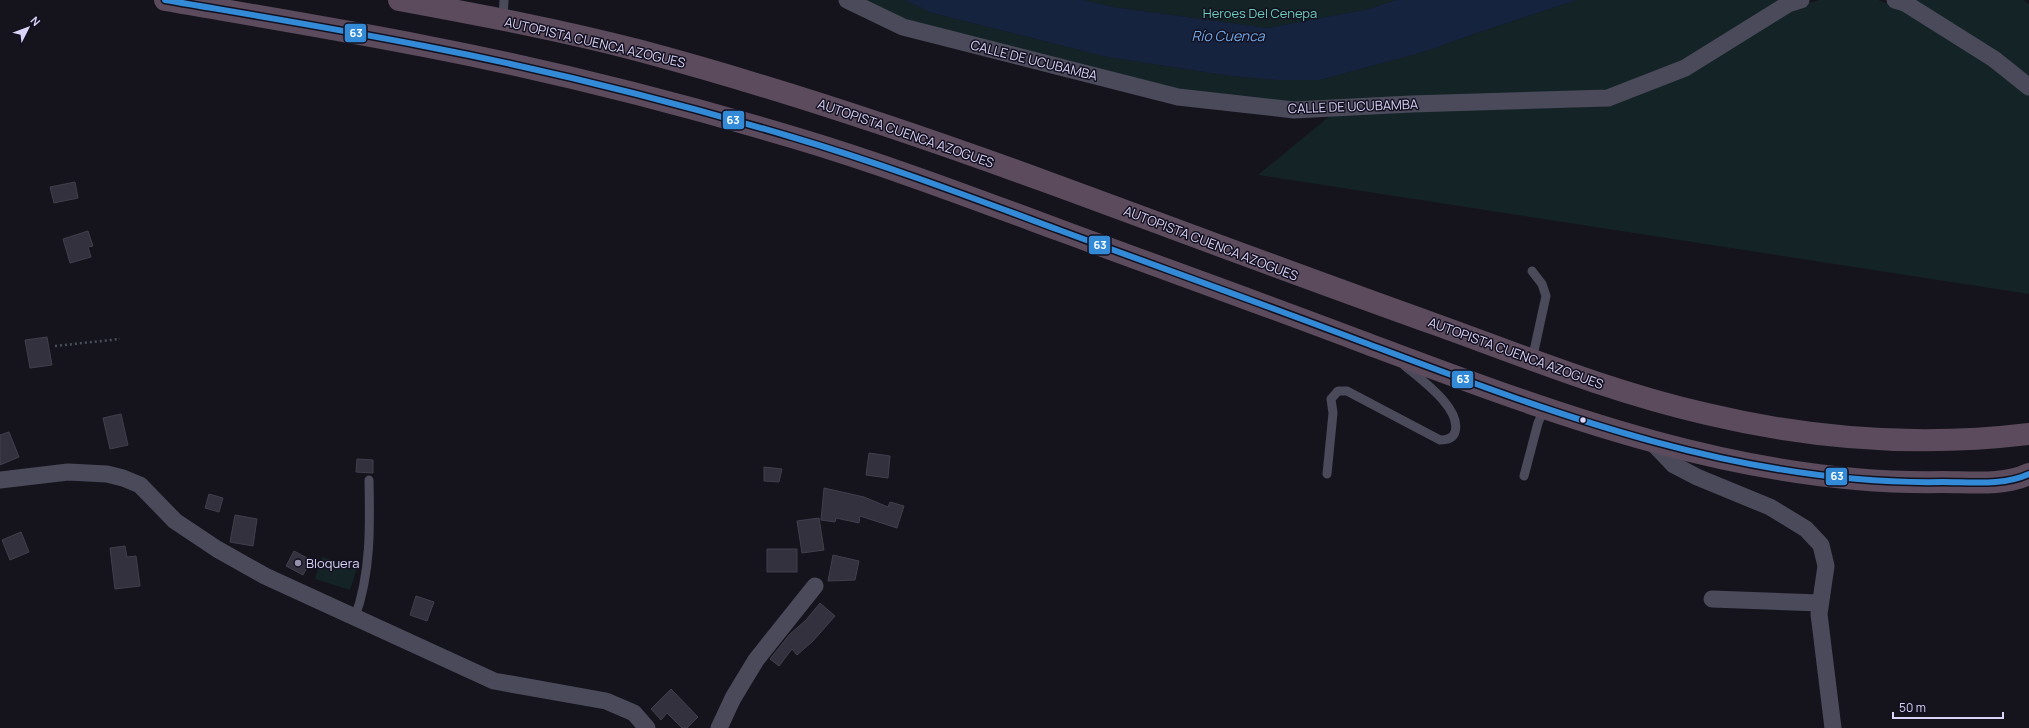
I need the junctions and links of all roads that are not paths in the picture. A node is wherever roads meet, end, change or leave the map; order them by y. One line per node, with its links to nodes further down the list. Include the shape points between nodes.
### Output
1 (165, 0): 9 (highway, via 428,46 619,90 767,130 931,182)
2 (399, 0): 6 (highway, AUTOPISTA CUENCA AZOGUES)
3 (847, 0): 4 (street, CALLE DE UCUBAMBA, via 903,27 1178,97 1294,110 1608,98 1685,68 1788,4)
4 (1801, 0)
5 (1895, 0): 7 (street, via 1906,3 1994,59)
6 (504, 10): 10 (highway, AUTOPISTA CUENCA AZOGUES, via 841,109)
7 (2029, 87)
8 (1532, 271): 10 (lane, via 1542,284 1546,296)
9 (1390, 352): 11 (highway); 14 (lane, via 1447,404 1455,415 1457,426 1454,434 1447,440 1440,440 1348,391 1338,391 1331,400 1333,413)
10 (1532, 360): 12 (highway, AUTOPISTA CUENCA AZOGUES, via 1705,414 1793,431 1916,441)
11 (1545, 407): 13 (highway); 16 (lane, via 1538,423)
12 (2029, 434)
13 (1651, 441): 15 (highway, via 1735,462 1793,473 1854,480 1975,481 2019,479); 21 (street, via 1674,465 1770,508 1806,530 1821,545 1826,566)
14 (1328, 474)
15 (2029, 474)
16 (1524, 476)
17 (0, 480): 22 (street, via 68,472 107,474 123,478 140,486 175,521 217,549 265,576)
18 (369, 480): 22 (lane, via 370,535 362,598)
19 (815, 586): 24 (street, via 756,660 733,698)
20 (1712, 599): 21 (street)
21 (1820, 603): 25 (street, via 1819,614)
22 (355, 617): 23 (street, via 494,681 606,701 620,706 634,713)
23 (647, 728)
24 (719, 728)
25 (1834, 728)

